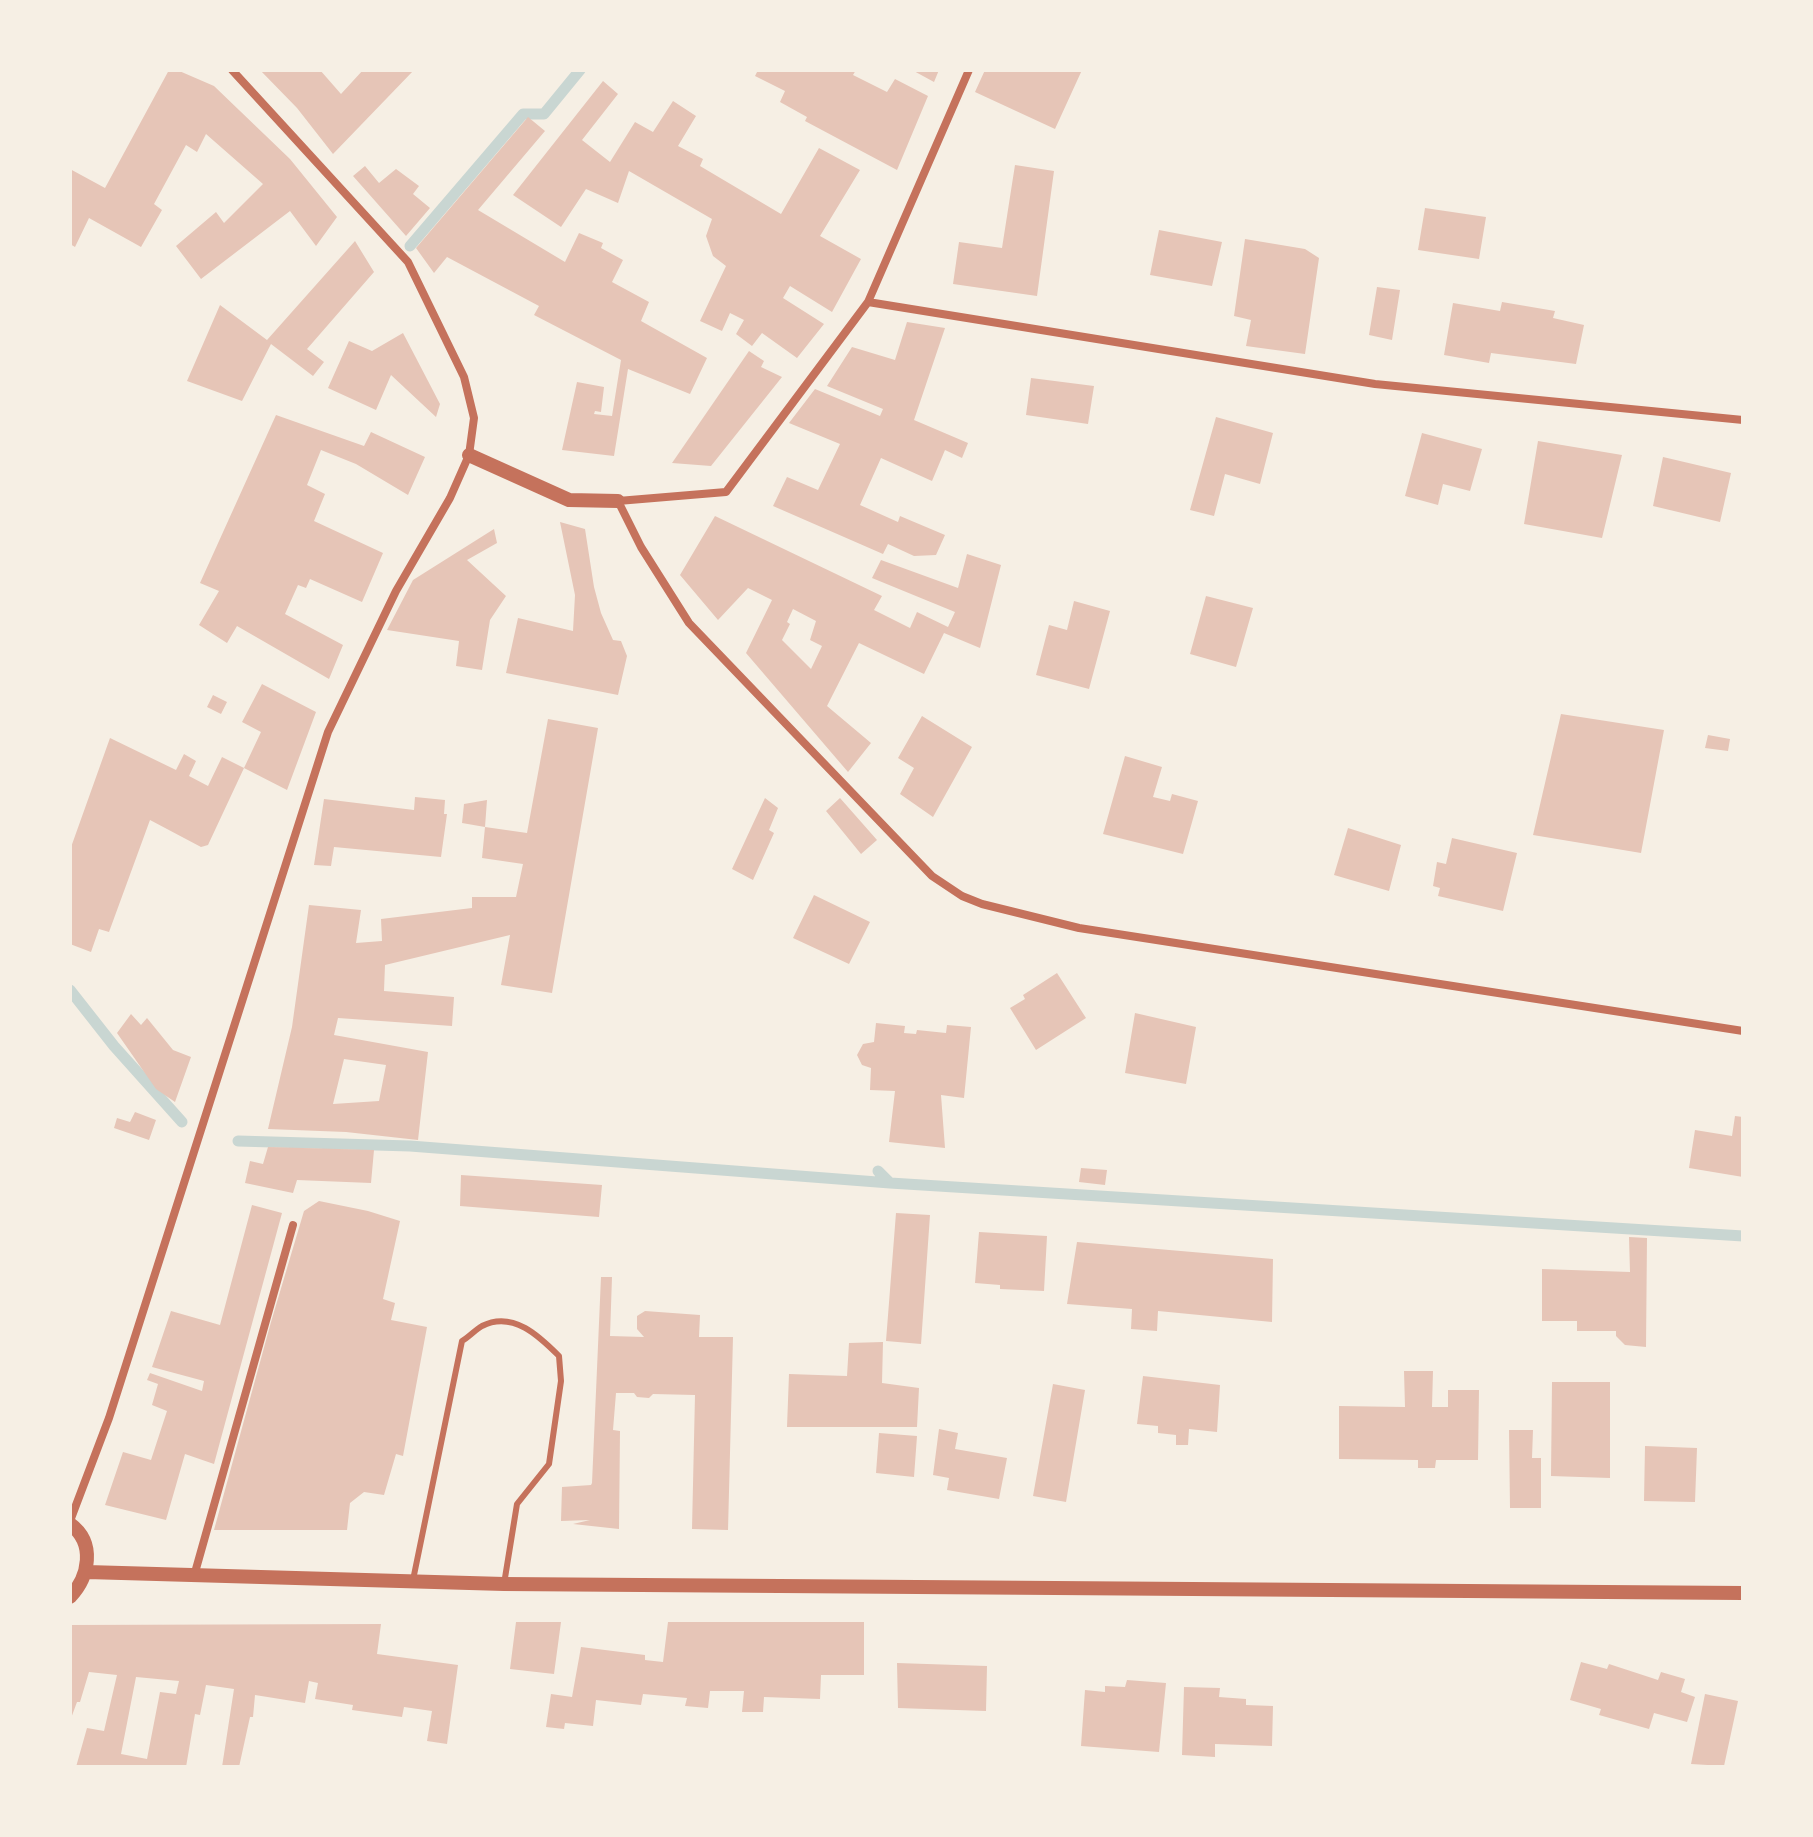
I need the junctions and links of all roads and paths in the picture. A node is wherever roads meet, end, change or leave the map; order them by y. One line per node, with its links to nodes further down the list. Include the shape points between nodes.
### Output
1 (232, 70): 5 (street, via 408,262 464,377 474,418)
2 (969, 70): 3 (street)
3 (868, 302): 4 (street, via 1375,384); 6 (street, via 726,492)
4 (1743, 420)
5 (469, 455): 6 (street, via 569,500); 9 (street, via 328,732 114,1403)
6 (618, 501): 7 (street, via 689,623 932,876 962,896 1079,928)
7 (1743, 1031)
8 (293, 1225): 11 (street)
9 (70, 1523): 10 (street, via 86,1546)
10 (87, 1572): 11 (street); 15 (street)
11 (194, 1576): 12 (street)
12 (413, 1580): 13 (street); 13 (lane, via 462,1341 485,1324 511,1322 534,1331 559,1356 561,1381 549,1464 517,1504)
13 (504, 1584): 14 (street)
14 (1743, 1593)
15 (70, 1597)

